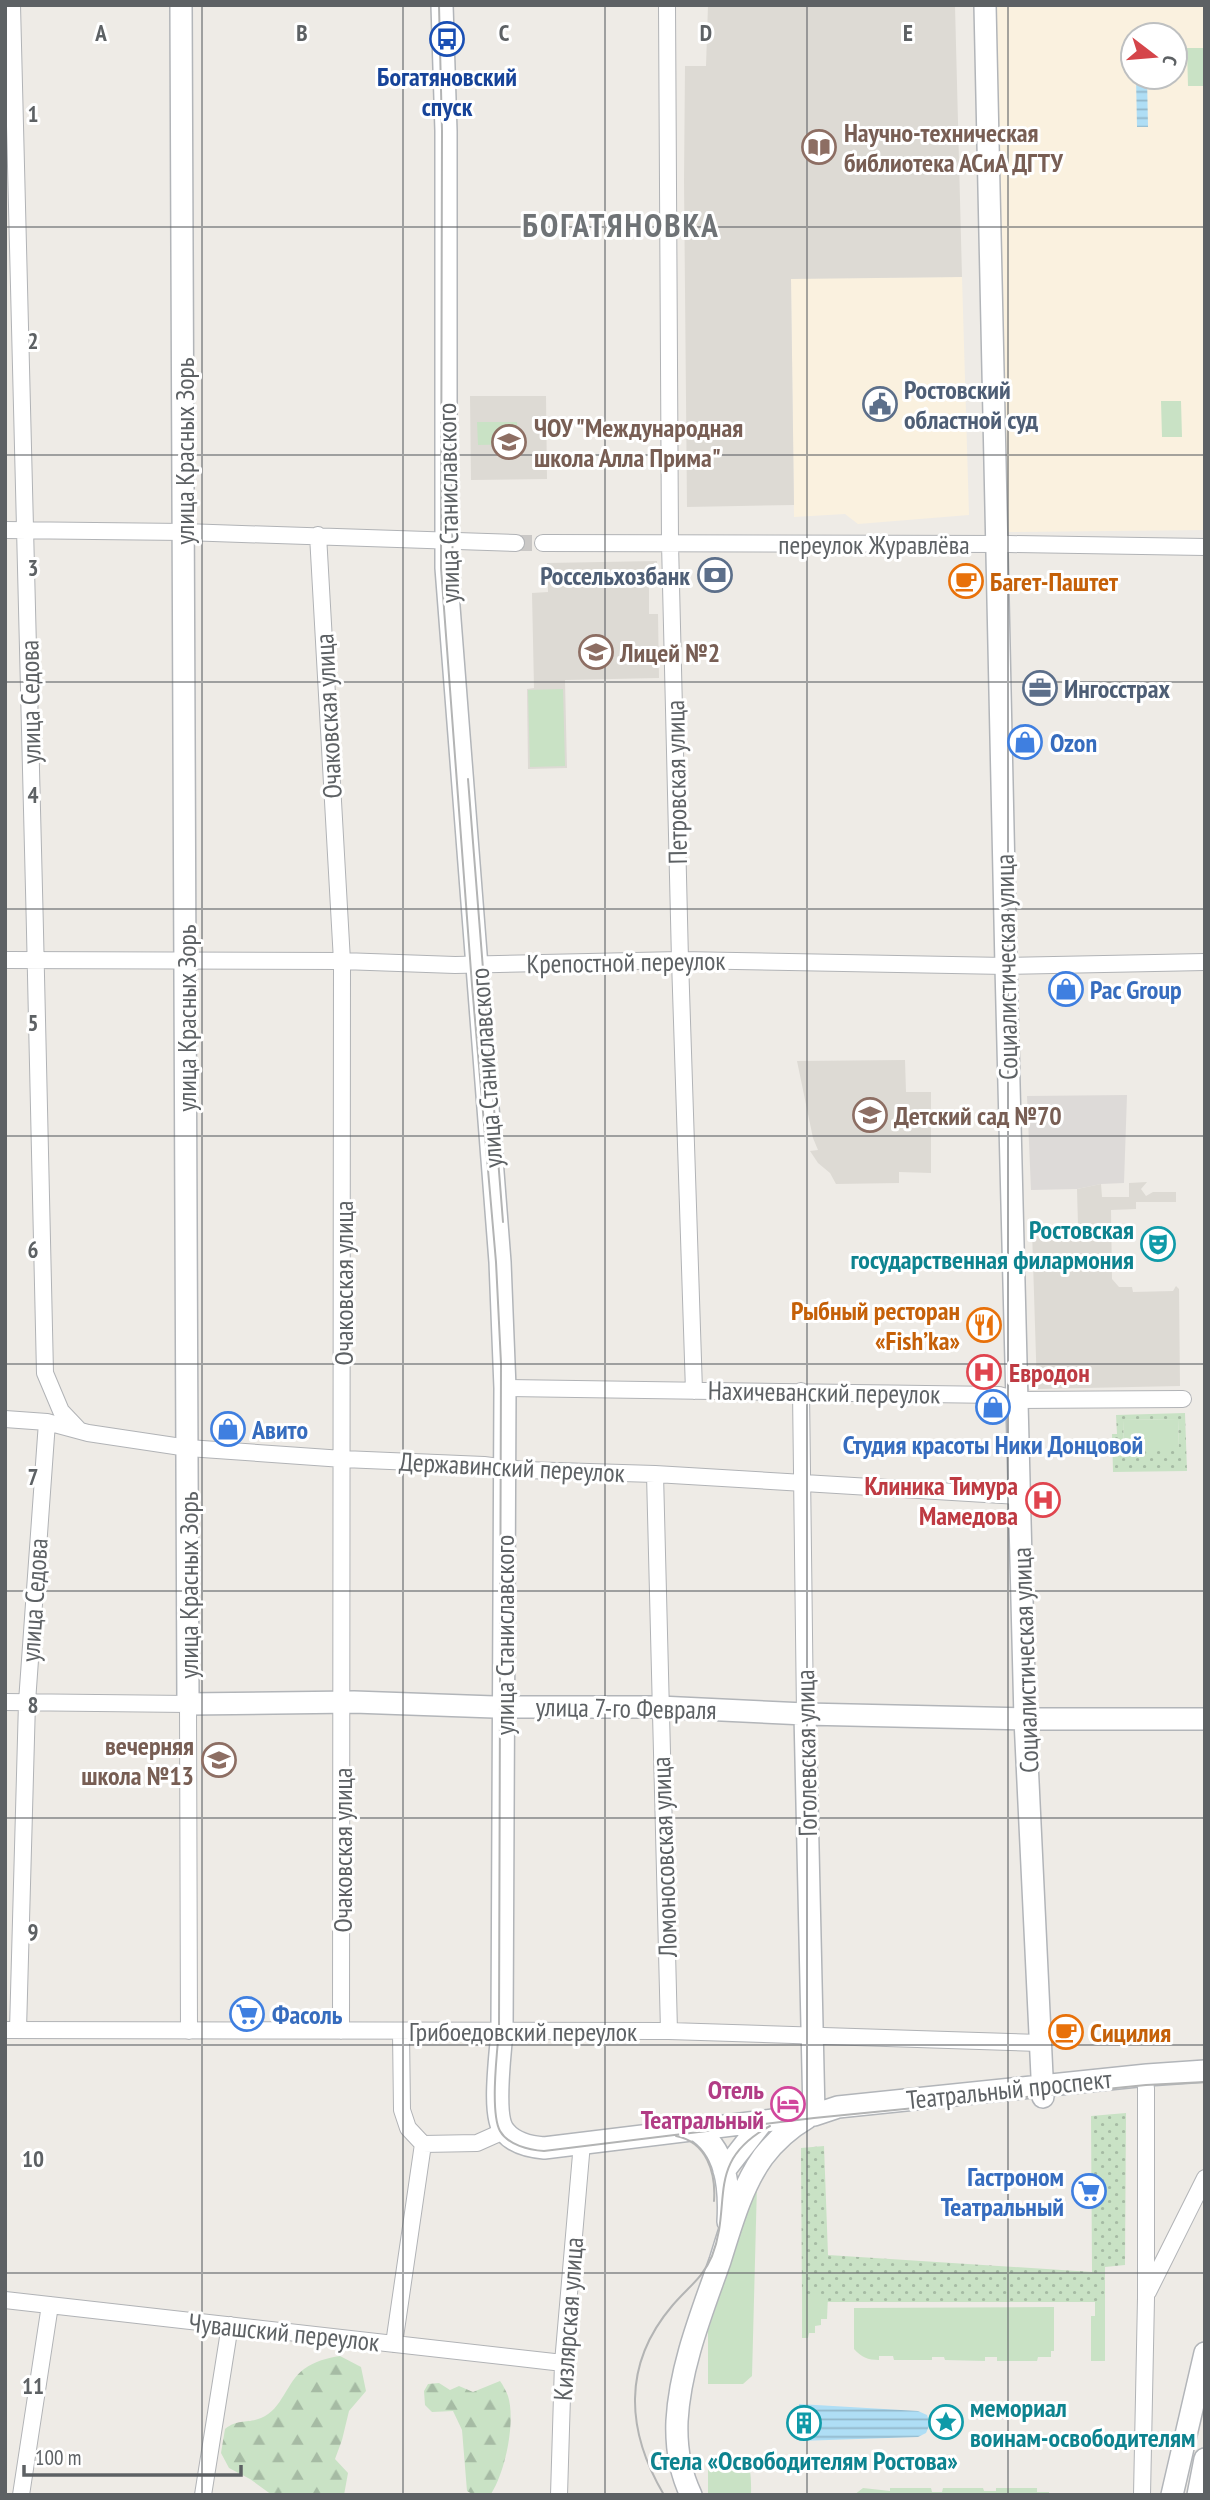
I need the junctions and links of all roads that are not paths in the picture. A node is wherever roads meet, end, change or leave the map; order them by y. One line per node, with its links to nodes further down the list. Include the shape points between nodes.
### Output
1 (12, 5): 7 (street, улица Седова)
2 (181, 5): 8 (street, улица Красных Зорь)
3 (442, 5): 10 (street, улица Станиславского)
4 (667, 5): 13 (street, Петровская улица)
5 (985, 5): 14 (street, Социалистическая улица)
6 (5, 530): 7 (street)
7 (27, 530): 8 (street); 17 (street, улица Седова)
8 (184, 532): 9 (street); 18 (street, улица Красных Зорь)
9 (318, 535): 10 (street); 20 (street, Очаковская улица)
10 (446, 540): 11 (street); 22 (street, улица Станиславского)
11 (516, 543)
12 (543, 543): 13 (street, переулок Журавлёва)
13 (670, 543): 14 (street, переулок Журавлёва); 19 (street, Петровская улица)
14 (997, 544): 15 (street, переулок Журавлёва); 23 (street, Социалистическая улица)
15 (1205, 547)
16 (5, 960): 17 (street, Крепостной переулок)
17 (34, 960): 18 (street, Крепостной переулок); 31 (street, улица Седова, via 45,1373 61,1411)
18 (186, 960): 20 (street, Крепостной переулок); 32 (street, улица Красных Зорь)
19 (680, 960): 22 (street, Крепостной переулок); 23 (street, Крепостной переулок); 25 (street, Петровская улица)
20 (342, 961): 22 (street, Крепостной переулок); 33 (street, Очаковская улица)
21 (1205, 962): 23 (street, Крепостной переулок)
22 (477, 965): 24 (street, улица Станиславского)
23 (1006, 966): 28 (street, Социалистическая улица)
24 (505, 1388): 25 (street, Нахичеванский переулок); 34 (street, улица Станиславского)
25 (694, 1391): 26 (street, Нахичеванский переулок)
26 (802, 1391): 28 (street, Нахичеванский переулок, via 999,1395); 36 (street, Гоголевская улица)
27 (1183, 1399): 28 (street, Нахичеванский переулок)
28 (1017, 1400): 37 (street, Социалистическая улица)
29 (5, 1419): 30 (street, Державинский переулок)
30 (47, 1422): 31 (street, Державинский переулок); 39 (street, улица Седова)
31 (80, 1431): 32 (street, Державинский переулок)
32 (188, 1448): 33 (street, Державинский переулок); 41 (street, улица Красных Зорь)
33 (343, 1459): 34 (street, Державинский переулок); 40 (street, Очаковская улица)
34 (504, 1468): 35 (street, Державинский переулок); 42 (street, улица Станиславского)
35 (655, 1474): 36 (street, Державинский переулок); 43 (street, Ломоносовская улица)
36 (803, 1483): 37 (street, Державинский переулок); 44 (street, Гоголевская улица)
37 (1020, 1496): 46 (street, Социалистическая улица)
38 (5, 1702): 39 (street, улица 7-го Февраля)
39 (27, 1702): 41 (street, улица 7-го Февраля); 47 (street, улица Седова)
40 (342, 1702): 41 (street, улица 7-го Февраля); 42 (street, улица 7-го Февраля); 50 (street, Очаковская улица)
41 (188, 1704): 49 (street, улица Красных Зорь)
42 (504, 1707): 43 (street, улица 7-го Февраля); 48 (street, улица Станиславского)
43 (659, 1707): 44 (street, улица 7-го Февраля); 51 (street, Ломоносовская улица)
44 (805, 1714): 46 (street, улица 7-го Февраля); 53 (street, Гоголевская улица)
45 (1205, 1718): 46 (street, улица 7-го Февраля)
46 (1025, 1719): 54 (street, Социалистическая улица)
47 (12, 2030): 49 (street, Грибоедовский переулок)
48 (502, 2030): 51 (street, Грибоедовский переулок); 52 (street, Грибоедовский переулок); 62 (street, улица Станиславского, via 498,2105)
49 (189, 2031): 50 (street, Грибоедовский переулок)
50 (341, 2031): 52 (street, Грибоедовский переулок)
51 (669, 2031): 53 (street, Грибоедовский переулок)
52 (401, 2032): 64 (street, via 402,2110 408,2128)
53 (812, 2036): 54 (street, Грибоедовский переулок); 59 (street, Гоголевская улица)
54 (1040, 2043): 58 (street, Социалистическая улица)
55 (1205, 2071): 58 (street, Театральный проспект)
56 (1205, 2086): 57 (street, Театральный проспект)
57 (1146, 2088): 58 (street, Театральный проспект); 68 (street)
58 (1043, 2091): 59 (street, Театральный проспект, via 839,2119)
59 (814, 2115): 60 (street, Театральный проспект); 67 (street, via 787,2130 762,2158)
60 (763, 2121): 61 (street, Театральный проспект); 65 (street)
61 (694, 2129): 63 (street, Театральный проспект); 65 (street, via 714,2146)
62 (504, 2132): 63 (street, Театральный проспект, via 534,2147); 64 (street, via 477,2143)
63 (582, 2143): 74 (street, Кизлярская улица)
64 (423, 2144): 72 (street)
65 (724, 2171): 67 (street)
66 (1205, 2179): 68 (street)
67 (726, 2241): 79 (street, via 679,2400 677,2446)
68 (1146, 2298): 80 (street)
69 (5, 2300): 70 (street, Чувашский переулок)
70 (50, 2305): 71 (street, Чувашский переулок); 76 (street)
71 (230, 2325): 72 (street, Чувашский переулок); 77 (street)
72 (394, 2344): 74 (street, Чувашский переулок)
73 (1205, 2353): 81 (street)
74 (564, 2363): 78 (street, Кизлярская улица)
75 (1205, 2459): 82 (street)
76 (20, 2495)
77 (203, 2495)
78 (559, 2495)
79 (691, 2495)
80 (1142, 2495)
81 (1172, 2495)
82 (1198, 2495)

